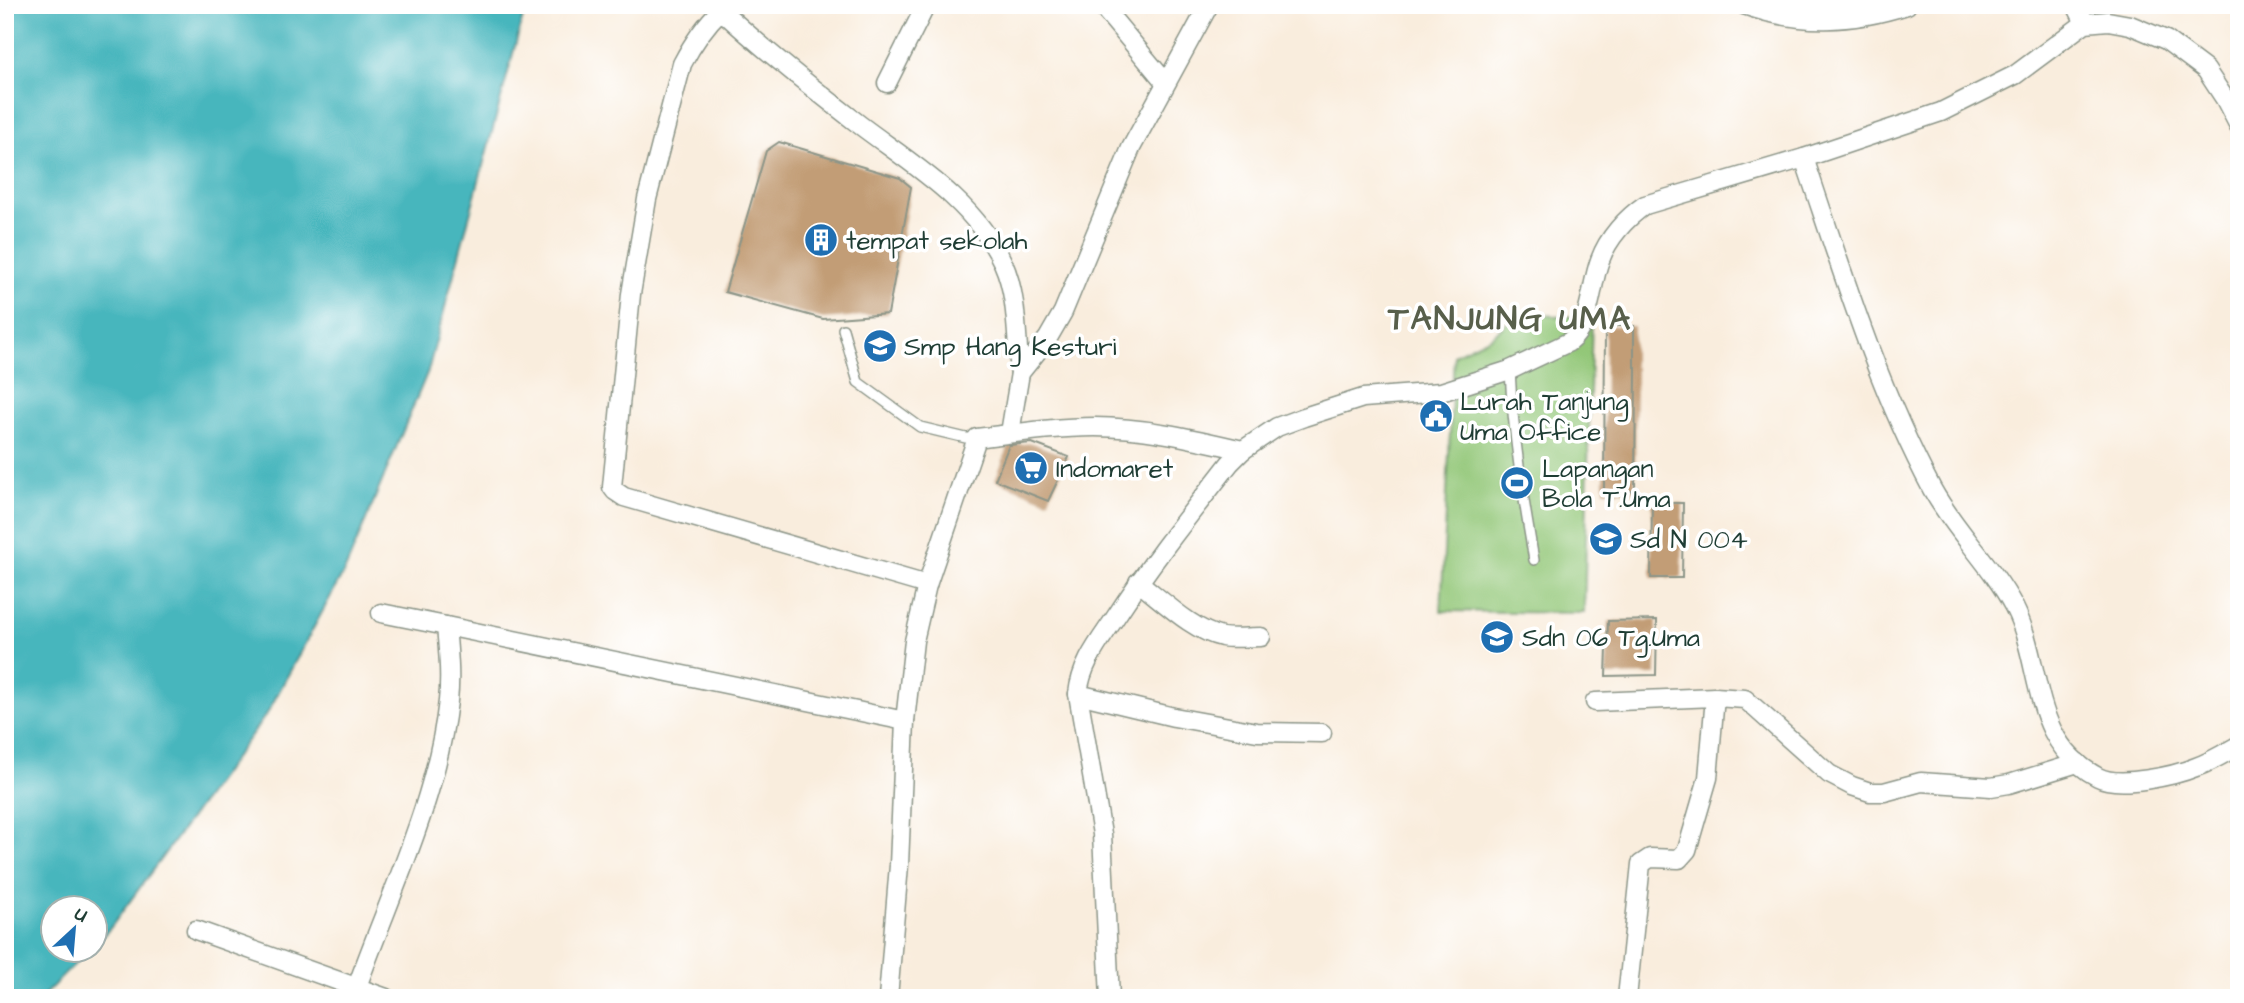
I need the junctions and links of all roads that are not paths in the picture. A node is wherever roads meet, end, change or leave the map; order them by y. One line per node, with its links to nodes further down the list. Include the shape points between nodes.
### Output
1 (926, 5): 11 (street)
2 (1101, 5): 10 (street)
3 (1209, 5): 10 (street)
4 (1744, 5): 8 (street, via 1800,20)
5 (1907, 5): 8 (street, via 1874,16)
6 (2076, 5): 9 (street)
7 (721, 7): 16 (street, via 758,45 948,192 986,232 1013,292); 22 (street, via 682,64 647,199 631,294 612,486 624,497)
8 (1835, 13)
9 (2084, 23): 12 (street, via 2130,25 2166,40 2206,69); 13 (street, via 2015,75 1982,93 1941,112)
10 (1165, 82): 16 (street, via 1131,148 1063,312)
11 (887, 83)
12 (2239, 126)
13 (1804, 158): 15 (street, via 1645,205 1632,214 1600,258 1577,336); 32 (street, via 1876,369 1932,489 2014,607 2052,733)
14 (843, 329): 18 (lane, via 859,382 920,427)
15 (1510, 370): 19 (street, via 1441,392 1363,398 1277,426); 20 (lane, via 1520,482)
16 (1020, 373): 17 (street)
17 (1010, 433): 18 (street); 19 (street, via 1096,427 1152,431)
18 (977, 438): 22 (street)
19 (1243, 450): 21 (street)
20 (1534, 560)
21 (1138, 582): 25 (street, via 1200,628 1222,637); 26 (street, via 1090,656)
22 (927, 585): 29 (street, via 914,641)
23 (381, 614): 24 (street)
24 (446, 625): 29 (street); 34 (street, via 448,699 439,753 426,803)
25 (1261, 637)
26 (1079, 694): 30 (street, via 1257,732); 37 (street, via 1102,834)
27 (1715, 696): 28 (street); 32 (street, via 1745,699 1829,774 1870,792 1921,782 1992,787); 38 (street, via 1708,778 1687,850 1679,859 1650,859 1641,864)
28 (1595, 702)
29 (905, 721): 36 (street)
30 (1322, 733)
31 (2239, 745): 32 (street, via 2195,768 2127,783 2111,782)
32 (2078, 763)
33 (196, 930): 34 (street)
34 (355, 992): 35 (street)
35 (386, 998)
36 (888, 998)
37 (1110, 998)
38 (1627, 998)

